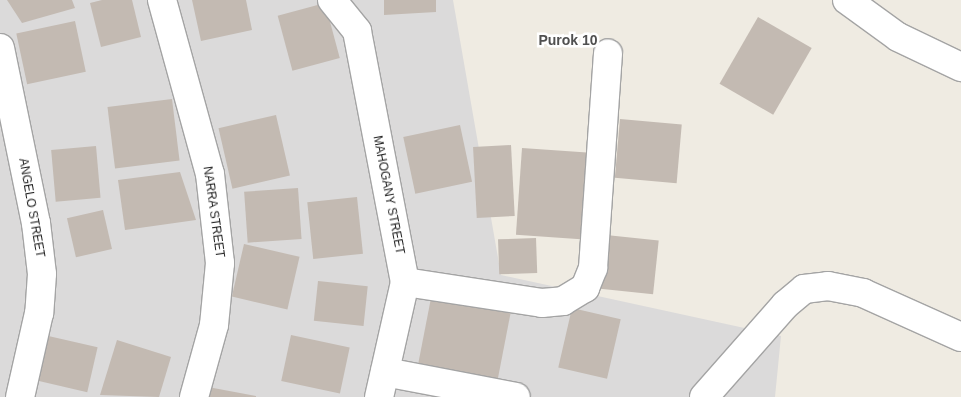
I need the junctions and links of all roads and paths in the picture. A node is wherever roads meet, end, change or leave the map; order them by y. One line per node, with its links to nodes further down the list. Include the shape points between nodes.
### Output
1 (162, 0): 11 (street, NARRA STREET, via 210,174 220,263 214,325)
2 (332, 0): 7 (street, MAHOGANY STREET, via 357,31)
3 (847, 0): 6 (street, via 898,37)
4 (0, 48): 10 (street, ANGELO STREET, via 36,224 42,274 39,313)
5 (608, 54): 7 (street, via 593,268 585,288 564,301 542,303)
6 (961, 67)
7 (405, 282): 9 (street, MAHOGANY STREET)
8 (961, 337): 13 (street, via 863,293 828,286 804,289 785,305)
9 (382, 384): 12 (street)
10 (20, 397)
11 (194, 397)
12 (516, 397)
13 (704, 397)

